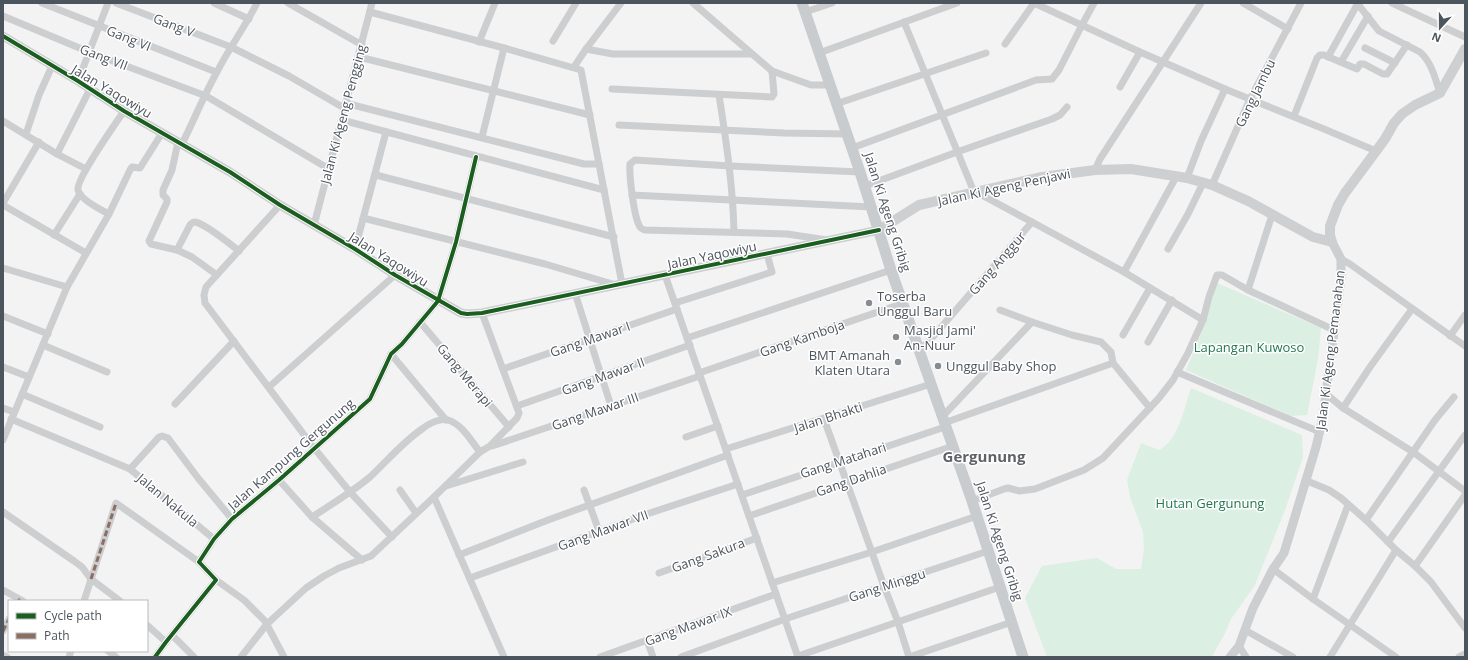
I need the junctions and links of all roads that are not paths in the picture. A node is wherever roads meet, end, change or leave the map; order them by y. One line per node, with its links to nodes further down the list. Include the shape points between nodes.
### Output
1 (42, 3): 28 (street, Gang VI)
2 (108, 3): 28 (street)
3 (116, 3): 37 (street, Gang V)
4 (214, 3): 25 (street)
5 (257, 3): 25 (street)
6 (288, 3): 35 (street)
7 (372, 3): 22 (street, Jalan Ki Ageng Pengging)
8 (495, 3): 33 (street)
9 (575, 3): 32 (street)
10 (621, 3): 40 (street)
11 (693, 3): 46 (street)
12 (832, 3): 21 (street)
13 (957, 3): 26 (street)
14 (1034, 3): 27 (street); 34 (street)
15 (1094, 3): 27 (street)
16 (1201, 3): 49 (street)
17 (1243, 3): 29 (street)
18 (1301, 3): 29 (street, Gang Jambu)
19 (1358, 3): 24 (street); 48 (street)
20 (1392, 3): 31 (street)
21 (803, 8): 44 (main road, Jalan Ki Ageng Gribig)
22 (370, 12): 33 (street); 35 (street, Jalan Ki Ageng Pengging)
23 (3, 16): 42 (street, Gang VII)
24 (1368, 16): 36 (street, via 1379,31); 50 (street)
25 (249, 19): 37 (street)
26 (904, 22): 44 (street); 56 (street)
27 (1082, 25): 43 (street); 73 (street, via 1052,79 1036,80)
28 (100, 26): 42 (street); 55 (street, Gang VI)
29 (1288, 29): 67 (street, Gang Jambu)
30 (3, 36): 52 (street, Jalan Yaqowiyu)
31 (1465, 37)
32 (553, 41)
33 (479, 42): 38 (street)
34 (1005, 44)
35 (362, 45): 47 (street, Jalan Ki Ageng Pengging)
36 (1407, 45): 51 (street); 64 (street, via 1420,52 1429,62)
37 (231, 46): 55 (street); 69 (street, Gang V)
38 (504, 48): 53 (street); 62 (street)
39 (1365, 48): 51 (street)
40 (586, 49): 46 (street, via 613,54); 53 (street)
41 (1465, 49): 64 (main road)
42 (89, 52): 57 (street); 66 (street, Gang VII)
43 (1140, 52): 49 (street); 59 (street)
44 (819, 53): 58 (main road, Jalan Ki Ageng Gribig)
45 (986, 53): 56 (street)
46 (752, 54): 54 (street)
47 (359, 57): 62 (street); 69 (street, Jalan Ki Ageng Pengging)
48 (1328, 57): 50 (street); 74 (street, via 1320,55 1317,58)
49 (1162, 62): 63 (street); 95 (street)
50 (1341, 62): 51 (street, via 1357,69 1360,64 1364,64 1383,74 1387,74)
51 (1395, 63)
52 (52, 66): 57 (street, Jalan Yaqowiyu); 81 (street)
53 (574, 67): 72 (street, via 583,74)
54 (772, 71): 58 (street, via 811,85); 65 (street, via 772,97)
55 (216, 72): 66 (street)
56 (925, 74): 68 (street); 73 (street)
57 (78, 82): 61 (street, Jalan Yaqowiyu)
58 (830, 85): 68 (main road, Jalan Ki Ageng Gribig)
59 (1120, 87)
60 (612, 88): 65 (street)
61 (90, 89): 71 (street, Jalan Yaqowiyu); 89 (street)
62 (493, 90): 72 (street); 83 (street)
63 (1225, 90): 67 (street); 99 (street)
64 (1440, 93): 87 (main road, via 1402,114)
65 (719, 95): 78 (street)
66 (206, 96): 85 (street); 94 (street, Gang VII)
67 (1250, 99): 74 (street); 100 (street, Gang Jambu)
68 (836, 104): 82 (main road, Jalan Ki Ageng Gribig)
69 (345, 105): 75 (street, Jalan Ki Ageng Pengging); 83 (street, Gang V)
70 (1067, 107): 88 (street, via 1052,119)
71 (124, 111): 80 (street, Jalan Yaqowiyu); 93 (street)
72 (590, 115): 91 (street)
73 (942, 115): 86 (street); 88 (street)
74 (1294, 116): 87 (street)
75 (342, 120): 79 (street); 94 (street, Jalan Ki Ageng Pengging)
76 (3, 121): 81 (street)
77 (619, 125): 78 (street)
78 (725, 129): 82 (street); 92 (street)
79 (386, 132): 90 (street); 97 (street)
80 (162, 133): 85 (street, Jalan Yaqowiyu); 111 (street, via 140,168 132,167 130,170)
81 (26, 134): 84 (street)
82 (848, 134): 86 (main road, Jalan Ki Ageng Gribig)
83 (482, 137): 91 (street, Gang V, via 584,164)
84 (39, 142): 89 (street); 108 (street)
85 (180, 143): 109 (street, Jalan Yaqowiyu); 125 (street, via 172,170 162,190 168,202 149,241 150,244)
86 (852, 148): 96 (main road, Jalan Ki Ageng Gribig)
87 (1376, 151): 122 (main road, via 1338,205 1330,226)
88 (957, 152): 101 (street); 103 (street)
89 (57, 154): 93 (street)
90 (476, 157): 102 (street); 106 (street)
91 (599, 164): 102 (street)
92 (730, 166): 96 (street); 105 (street, via 632,161 629,166); 107 (street)
93 (86, 169): 104 (street, via 78,186)
94 (329, 169): 115 (street, Jalan Ki Ageng Pengging)
95 (1095, 170): 98 (main road, Jalan Ki Ageng Penjawi, via 1131,169); 103 (main road, Jalan Ki Ageng Penjawi, via 1042,177)
96 (860, 172): 101 (main road, Jalan Ki Ageng Gribig)
97 (376, 174): 106 (street); 113 (street)
98 (1176, 176): 99 (main road, Jalan Ki Ageng Penjawi); 132 (street)
99 (1187, 178): 100 (main road, Jalan Ki Ageng Penjawi)
100 (1207, 184): 112 (main road, Jalan Ki Ageng Penjawi, via 1231,193); 124 (street, Gang Jambu)
101 (865, 186): 110 (main road, Jalan Ki Ageng Gribig)
102 (604, 190): 119 (street)
103 (975, 192): 114 (street, Gang Anggur); 116 (main road, Jalan Ki Ageng Penjawi, via 919,205)
104 (80, 194): 111 (street); 118 (street)
105 (632, 195): 107 (street); 117 (street, via 639,226 645,230)
106 (466, 199): 119 (street); 121 (street)
107 (734, 200): 110 (street); 117 (street)
108 (3, 204): 118 (street)
109 (280, 205): 115 (street, Jalan Yaqowiyu); 126 (street, Jalan Kampung Gergunung)
110 (871, 207): 116 (main road, Jalan Ki Ageng Gribig)
111 (109, 214): 127 (street)
112 (1272, 215): 122 (main road, Jalan Ki Ageng Penjawi, via 1313,237); 139 (street)
113 (364, 218): 121 (street); 123 (street)
114 (1032, 222): 132 (street); 163 (street, Gang Anggur)
115 (314, 225): 123 (street, Jalan Yaqowiyu)
116 (880, 230): 120 (street, Jalan Yaqowiyu); 131 (main road, Jalan Ki Ageng Gribig)
117 (734, 232): 120 (street, via 800,235)
118 (54, 235): 127 (street)
119 (614, 237): 136 (street)
120 (831, 240): 128 (street, Jalan Yaqowiyu)
121 (456, 242): 136 (street); 142 (street)
122 (1332, 242): 129 (street, Jalan Ki Ageng Pemanahan)
123 (355, 249): 134 (street, Jalan Yaqowiyu)
124 (1168, 249)
125 (177, 250): 126 (street, via 194,222 217,234); 133 (street, via 192,257)
126 (239, 251): 133 (street, Jalan Kampung Gergunung)
127 (86, 253): 137 (street)
128 (767, 254): 135 (street, Jalan Yaqowiyu); 144 (street, Gang Mawar I, via 772,272)
129 (1341, 259): 145 (street); 153 (street, Jalan Ki Ageng Pemanahan)
130 (3, 268): 137 (street)
131 (891, 270): 143 (main road, Jalan Ki Ageng Gribig); 159 (street, Gang Mawar II)
132 (1124, 272): 138 (street)
133 (217, 275): 158 (street, Jalan Kampung Gergunung, via 206,288 205,303)
134 (395, 275): 142 (street, Jalan Yaqowiyu); 174 (street)
135 (665, 276): 136 (street, Jalan Yaqowiyu); 144 (street)
136 (619, 284): 140 (street, Jalan Yaqowiyu)
137 (66, 288): 154 (street)
138 (1150, 288): 141 (street); 155 (street)
139 (1248, 290): 150 (street, via 1217,274); 153 (street)
140 (575, 293): 147 (street, Jalan Yaqowiyu); 157 (street)
141 (1172, 300): 150 (street); 160 (street)
142 (438, 301): 147 (street, Jalan Yaqowiyu, via 461,313); 151 (street, Jalan Kampung Gergunung)
143 (904, 303): 163 (main road, Jalan Ki Ageng Gribig); 170 (street, Gang Kamboja)
144 (676, 306): 157 (street, Gang Mawar I); 159 (street)
145 (1412, 309): 156 (street); 183 (street)
146 (1000, 310): 152 (street)
147 (482, 313): 167 (street)
148 (1465, 315): 156 (street)
149 (3, 316): 154 (street)
150 (1203, 320): 169 (street)
151 (420, 322): 164 (street, Jalan Kampung Gergunung); 190 (street, Gang Merapi)
152 (1032, 322): 165 (street, via 1101,342 1110,352); 187 (street)
153 (1334, 330): 176 (street, Jalan Ki Ageng Pemanahan)
154 (48, 334): 161 (street)
155 (1123, 335)
156 (1450, 336): 162 (street)
157 (589, 339): 167 (street, Gang Mawar I); 171 (street)
158 (234, 341): 174 (street, Jalan Kampung Gergunung); 178 (street)
159 (688, 341): 170 (street); 171 (street, Gang Mawar II)
160 (1148, 342)
161 (43, 345): 168 (street); 172 (street)
162 (1465, 346)
163 (920, 351): 173 (main road, Jalan Ki Ageng Gribig)
164 (391, 354): 186 (street); 197 (street, Jalan Kampung Gergunung, via 370,399)
165 (1113, 363): 182 (street); 187 (street, Gang Matahari)
166 (3, 367): 172 (street)
167 (503, 369): 179 (street)
168 (107, 372)
169 (1178, 372): 182 (street); 191 (street)
170 (700, 374): 180 (street, Gang Mawar III); 188 (street)
171 (601, 376): 179 (street, Gang Mawar II); 180 (street)
172 (29, 377): 175 (street)
173 (931, 384): 185 (street, Jalan Bhakti); 187 (main road, Jalan Ki Ageng Gribig)
174 (269, 387): 197 (street, Jalan Kampung Gergunung)
175 (22, 394): 184 (street); 189 (street)
176 (1325, 394): 183 (street); 191 (street, Jalan Ki Ageng Pemanahan, via 1324,417)
177 (1454, 396): 200 (street)
178 (175, 404)
179 (517, 406): 190 (street, via 519,413)
180 (611, 406): 195 (street, Gang Mawar III)
181 (3, 408): 184 (street)
182 (1150, 408): 217 (street, via 1103,458 1084,470 1035,489 1019,492 1004,488)
183 (1343, 408): 200 (street)
184 (13, 415): 194 (street); 203 (street)
185 (824, 419): 199 (street, Jalan Bhakti); 201 (street)
186 (446, 420): 198 (street, via 459,426); 213 (street, via 434,422 420,429)
187 (944, 422): 196 (main road, Jalan Ki Ageng Gribig); 201 (street, Gang Matahari)
188 (718, 426): 193 (street); 199 (street)
189 (100, 427)
190 (509, 427): 195 (street)
191 (1320, 432): 206 (street, Jalan Ki Ageng Pemanahan)
192 (1465, 435): 204 (street)
193 (686, 437)
194 (3, 440)
195 (490, 446): 198 (street)
196 (953, 446): 207 (street, Gang Dahlia); 217 (main road, Jalan Ki Ageng Gribig)
197 (314, 448): 205 (street, Jalan Kampung Gergunung); 213 (street, Jalan Kampung Gergunung)
198 (480, 452): 209 (street)
199 (727, 452): 208 (street); 219 (street, Jalan Bhakti)
200 (1414, 452): 204 (street); 226 (street)
201 (840, 461): 207 (street); 214 (street, Gang Matahari)
202 (523, 462): 209 (street)
203 (130, 469): 225 (street, Jalan Nakula, via 159,437 165,436); 230 (street, Jalan Nakula)
204 (1440, 471): 212 (street); 231 (street)
205 (278, 480): 224 (street); 225 (street, Jalan Kampung Gergunung)
206 (1305, 480): 218 (street, via 1329,490); 239 (street, Jalan Ki Ageng Pemanahan, via 1284,553)
207 (847, 482): 222 (street, Gang Dahlia); 233 (street)
208 (738, 484): 214 (street); 227 (street, Gang Mawar VII)
209 (444, 487): 216 (street)
210 (400, 490): 220 (street)
211 (584, 490): 219 (street)
212 (1465, 491)
213 (350, 492): 224 (street); 228 (street, Jalan Kampung Gergunung)
214 (742, 495): 222 (street)
215 (1465, 495): 238 (street)
216 (434, 497): 220 (street); 235 (street)
217 (972, 501): 223 (main road, Jalan Ki Ageng Gribig)
218 (1348, 505): 226 (street); 249 (street)
219 (590, 506): 227 (street); 235 (street, Jalan Bhakti)
220 (416, 512): 228 (street)
221 (4, 515): 242 (street, via 74,561)
222 (749, 516): 229 (street)
223 (977, 516): 233 (street); 234 (main road, Jalan Ki Ageng Gribig)
224 (312, 518): 236 (street)
225 (232, 519): 230 (street, Jalan Kampung Gergunung)
226 (1366, 520): 231 (street)
227 (600, 531): 241 (street, Gang Mawar VII)
228 (392, 537): 236 (street, via 371,556)
229 (757, 538): 240 (street, Gang Sakura); 244 (street)
230 (214, 539): 237 (street, Jalan Kampung Gergunung)
231 (1388, 542): 232 (street)
232 (1396, 550): 238 (street); 257 (street)
233 (872, 552): 244 (street); 245 (street)
234 (988, 552): 245 (street, Gang Minggu); 246 (main road, Jalan Ki Ageng Gribig)
235 (459, 555): 241 (street)
236 (362, 560): 256 (street, via 339,568 314,583)
237 (199, 562): 242 (street, via 116,504); 243 (street)
238 (1415, 566): 259 (street, via 1431,582)
239 (1273, 569): 249 (street); 260 (street, Jalan Ki Ageng Pemanahan)
240 (659, 573)
241 (470, 578): 273 (street)
242 (91, 579): 251 (street); 252 (street)
243 (216, 580): 256 (street, via 247,602); 261 (street)
244 (772, 583): 248 (street)
245 (884, 586): 253 (street, Gang Minggu); 254 (street)
246 (1000, 587): 254 (street); 255 (main road, Jalan Ki Ageng Gribig)
247 (3, 590): 250 (street)
248 (776, 594): 253 (street); 262 (street, Gang Mawar IX)
249 (1313, 599): 257 (street)
250 (20, 600)
251 (84, 600)
252 (119, 600)
253 (785, 619): 267 (street); 276 (street, Gang Minggu)
254 (898, 622): 267 (street); 277 (street)
255 (1012, 622): 277 (street); 278 (main road, Jalan Ki Ageng Gribig)
256 (266, 624): 271 (street); 272 (street)
257 (1349, 624): 282 (street); 283 (street)
258 (148, 626): 263 (street)
259 (1465, 628)
260 (1245, 630): 264 (street, Jalan Ki Ageng Pemanahan); 281 (street)
261 (172, 635): 263 (street); 270 (street)
262 (647, 640): 274 (street, Gang Mawar IX); 275 (street)
263 (166, 642): 269 (street)
264 (1239, 646): 279 (street, Jalan Ki Ageng Pemanahan); 280 (street)
265 (1465, 654): 284 (street)
266 (3, 655): 268 (street)
267 (798, 656)
268 (7, 657)
269 (155, 657)
270 (194, 657)
271 (241, 657)
272 (284, 657)
273 (504, 657)
274 (600, 657)
275 (653, 657)
276 (681, 657)
277 (909, 657)
278 (1023, 657)
279 (1230, 657)
280 (1246, 657)
281 (1293, 657)
282 (1330, 657)
283 (1396, 657)
284 (1459, 657)

